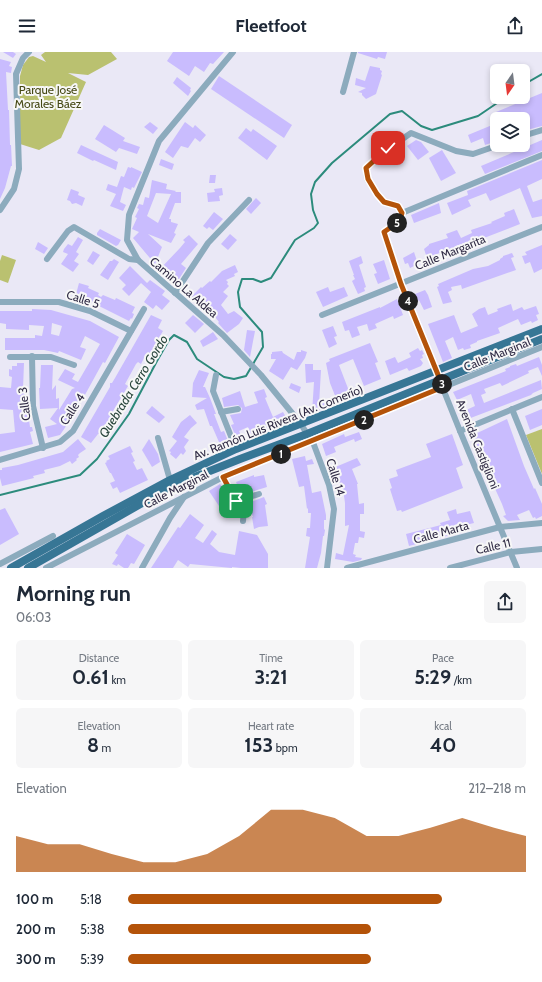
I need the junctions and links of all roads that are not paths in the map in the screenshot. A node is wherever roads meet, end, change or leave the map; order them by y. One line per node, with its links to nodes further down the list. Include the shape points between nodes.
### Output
1 (29, 52): 10 (street, via 23,58 16,74 19,169 14,189)
2 (233, 52): 14 (street, Camino La Aldea, via 159,141 129,215 127,240)
3 (354, 52): 4 (street)
4 (343, 92)
5 (542, 130): 6 (street)
6 (530, 134)
7 (490, 148): 11 (street, via 474,154 456,151 411,133 388,148 366,168 368,179 384,202 398,206)
8 (542, 155): 11 (street)
9 (249, 200): 16 (street, via 208,243)
10 (0, 210)
11 (402, 213): 15 (street, Avenida Castiglioni, via 400,221 384,232)
12 (542, 227): 15 (street, Calle Margarita)
13 (47, 259): 14 (street, via 68,231 74,227 129,259)
14 (138, 260): 16 (street, Camino La Aldea)
15 (401, 284): 19 (street, Calle Margarita); 27 (street, Avenida Castiglioni)
16 (175, 293): 34 (street, Camino La Aldea, via 224,335)
17 (0, 302): 21 (street, Calle 5, via 60,302 90,311)
18 (144, 309): 21 (street, Calle 4)
19 (322, 315)
20 (542, 329): 27 (main road, Av. Ramón Luis Rivera (Av. Comerío))
21 (131, 331): 39 (street, Calle 4, via 73,431 60,442)
22 (542, 339): 29 (main road, Av. Ramón Luis Rivera (Av. Comerío))
23 (542, 347): 29 (street, Calle Marginal)
24 (32, 356): 25 (street); 26 (street, via 51,357); 39 (street, Calle 3, via 33,406)
25 (10, 357)
26 (74, 365)
27 (436, 370): 29 (street, Avenida Castiglioni); 34 (main road, Av. Ramón Luis Rivera (Av. Comerío))
28 (216, 375): 33 (street, via 213,391)
29 (442, 384): 35 (street, Avenida Castiglioni); 36 (main road, Av. Ramón Luis Rivera (Av. Comerío)); 38 (street, Calle Marginal)
30 (542, 398): 32 (street)
31 (238, 409): 33 (street)
32 (512, 409): 35 (street); 44 (street)
33 (221, 412): 40 (street)
34 (301, 424): 36 (street, Camino La Aldea); 40 (main road, Av. Ramón Luis Rivera (Av. Comerío))
35 (460, 430): 50 (street, Avenida Castiglioni)
36 (307, 434): 38 (street, Camino La Aldea); 56 (main road, Av. Ramón Luis Rivera (Av. Comerío), via 172,486)
37 (158, 438): 43 (street)
38 (312, 441): 42 (street, Calle Marginal); 59 (street, Calle 14, via 329,485 334,509)
39 (43, 448): 41 (street, Calle 4)
40 (236, 449): 43 (main road, Av. Ramón Luis Rivera (Av. Comerío))
41 (0, 460)
42 (223, 477): 46 (street, Calle Marginal); 47 (street)
43 (170, 480): 55 (main road, Av. Ramón Luis Rivera (Av. Comerío))
44 (542, 483)
45 (259, 494): 47 (street)
46 (185, 496): 57 (street, Calle Marginal); 58 (street)
47 (236, 501): 48 (street, via 244,510)
48 (243, 521)
49 (542, 523): 50 (street, Calle Marta)
50 (500, 527): 53 (street, Avenida Castiglioni); 60 (street, Calle Marta)
51 (52, 536): 54 (street)
52 (542, 549): 53 (street, Calle 11)
53 (511, 552): 61 (street, Calle 11); 62 (street, Avenida Castiglioni)
54 (0, 564)
55 (11, 568)
56 (28, 568)
57 (46, 568)
58 (142, 568)
59 (327, 568)
60 (347, 568)
61 (450, 568)
62 (517, 568)

